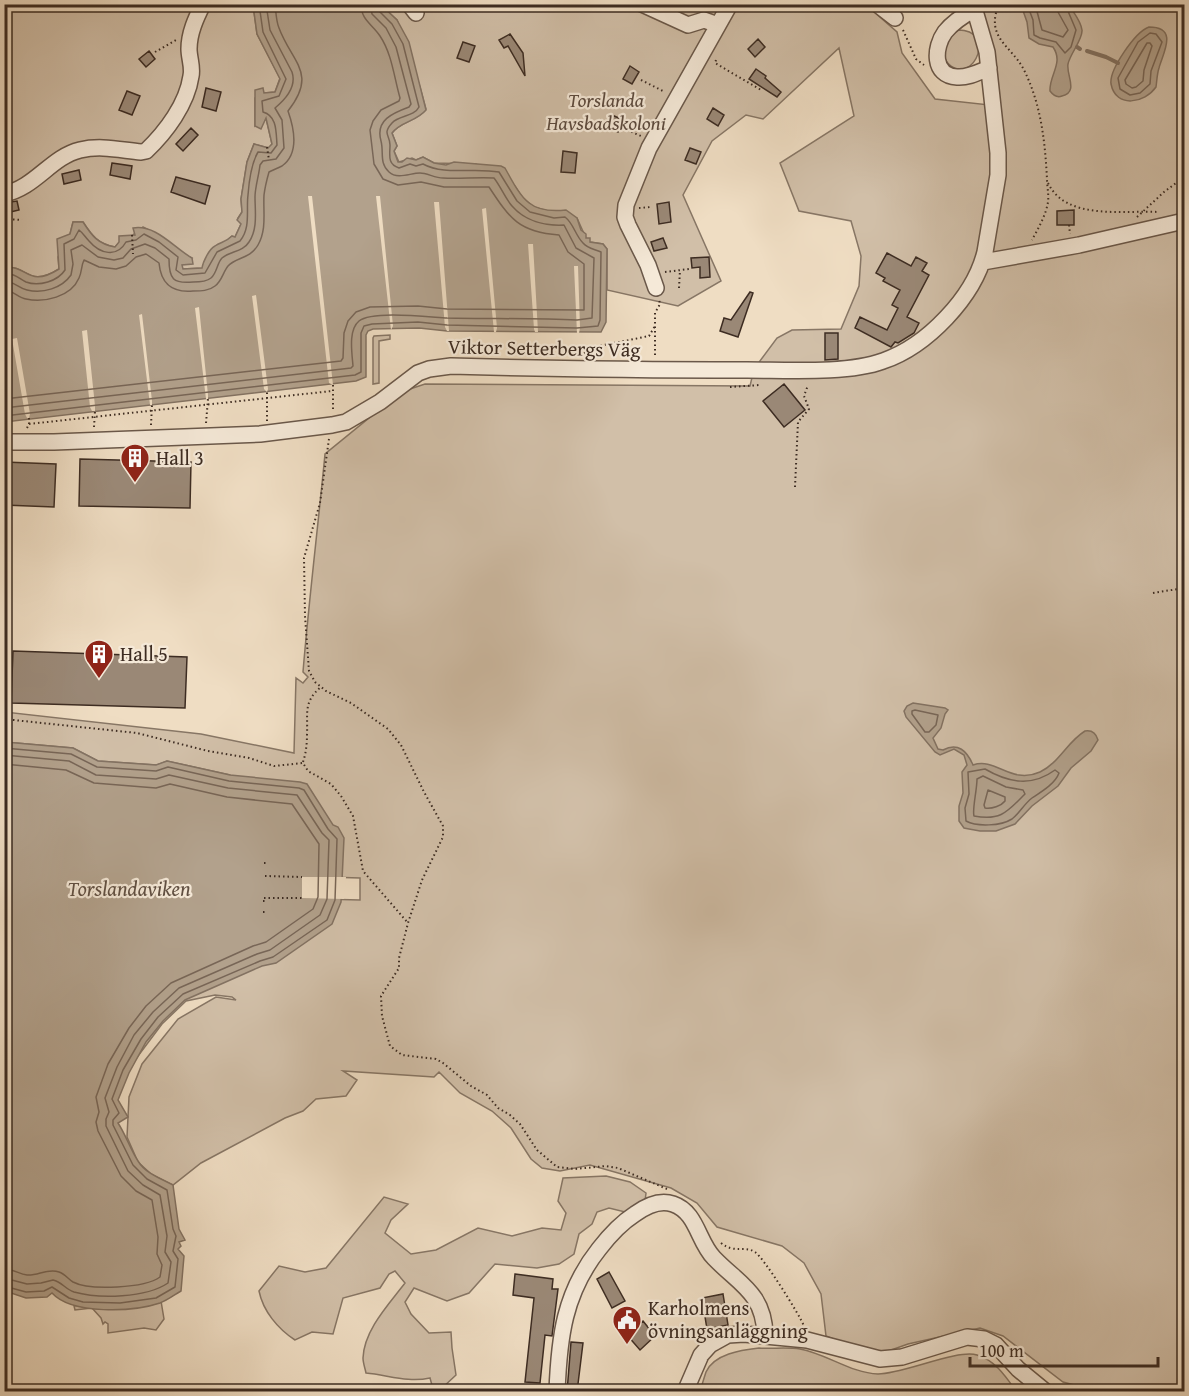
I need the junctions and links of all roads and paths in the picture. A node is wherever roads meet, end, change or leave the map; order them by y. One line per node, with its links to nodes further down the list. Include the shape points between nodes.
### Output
1 (203, 4): 9 (street)
2 (642, 4): 8 (street, via 688,25 704,20)
3 (730, 4): 8 (street)
4 (877, 4): 7 (street)
5 (999, 4): 20 (path, via 995,15 997,33 1022,68 1039,109)
6 (974, 7): 12 (street, via 941,38 936,50); 13 (street, Viktor Setterbergs Väg)
7 (895, 18): 12 (path, via 920,63 929,68)
8 (718, 25): 16 (street)
9 (190, 38): 10 (path, via 174,41); 21 (street, via 190,83 173,119 146,151 103,147 78,150 61,158 26,186)
10 (155, 52)
11 (716, 60): 15 (path, via 715,63)
12 (937, 64): 13 (street, via 955,77)
13 (989, 68): 31 (street, Viktor Setterbergs Väg, via 998,175)
14 (641, 80): 16 (path)
15 (761, 90)
16 (677, 99): 34 (street, via 649,148 626,205 625,217)
17 (267, 147): 18 (path)
18 (269, 160)
19 (1185, 177): 22 (path)
20 (1047, 180): 22 (path, via 1059,197 1077,207 1104,212); 30 (path, via 1048,205 1032,240)
21 (4, 194)
22 (1142, 211): 23 (path); 26 (path)
23 (1163, 213)
24 (4, 219): 25 (path)
25 (22, 220)
26 (1134, 221)
27 (1185, 221): 30 (street)
28 (132, 235): 29 (path)
29 (133, 254)
30 (1018, 256): 31 (street)
31 (982, 262): 38 (street, Viktor Setterbergs Väg, via 943,323 901,354 849,368)
32 (689, 269): 33 (path)
33 (680, 270): 34 (path); 35 (path)
34 (654, 281): 36 (path, via 660,304)
35 (679, 288)
36 (655, 326): 37 (path, via 649,336 599,346); 39 (path)
37 (571, 359)
38 (817, 369): 39 (street, Viktor Setterbergs Väg); 59 (path, via 804,396 809,409 798,422)
39 (656, 370): 52 (street, Viktor Setterbergs Väg, via 451,366 429,369 346,422)
40 (333, 385): 41 (path)
41 (332, 391): 43 (path); 52 (path)
42 (267, 392): 43 (path)
43 (267, 398): 46 (path); 53 (path)
44 (208, 399): 46 (path)
45 (152, 405): 48 (path)
46 (207, 405): 48 (path); 54 (path)
47 (95, 411): 49 (path)
48 (152, 411): 49 (path); 55 (path)
49 (94, 417): 51 (path); 56 (path)
50 (29, 418): 51 (path)
51 (29, 424): 58 (path)
52 (332, 425): 53 (street, Viktor Setterbergs Väg); 62 (path, via 320,503 304,558 307,663)
53 (267, 433): 54 (street, Viktor Setterbergs Väg)
54 (205, 435): 55 (street, Viktor Setterbergs Väg)
55 (150, 437): 56 (street, Viktor Setterbergs Väg)
56 (94, 439): 58 (street, Viktor Setterbergs Väg)
57 (4, 442): 58 (street, Viktor Setterbergs Väg)
58 (24, 442)
59 (795, 487)
60 (1185, 588): 61 (path)
61 (1153, 593)
62 (321, 687): 64 (path, via 308,703); 69 (path, via 388,729 443,826 443,837 422,880)
63 (4, 719): 64 (path, via 137,733 274,766)
64 (303, 763): 69 (path, via 341,796 353,816 363,871)
65 (264, 876): 66 (path)
66 (302, 877)
67 (302, 898): 68 (path)
68 (265, 900)
69 (408, 923): 70 (path, via 399,968 381,996 390,1046 402,1055 443,1063 520,1124 537,1150 557,1167 618,1168)
70 (672, 1191)
71 (716, 1238): 73 (path, via 728,1248 747,1249 762,1258 803,1323)
72 (772, 1336): 73 (street); 74 (street, via 755,1299 711,1255 691,1218 674,1204 662,1202 629,1218 604,1242 572,1292 558,1356); 75 (street, via 736,1334 720,1338 701,1355)
73 (807, 1340): 76 (street, via 892,1359 967,1337 984,1339 996,1345 1018,1370)
74 (557, 1392)
75 (685, 1392)
76 (1046, 1392)

